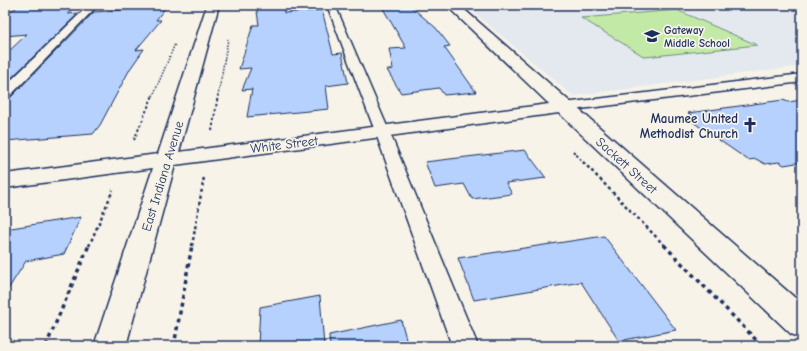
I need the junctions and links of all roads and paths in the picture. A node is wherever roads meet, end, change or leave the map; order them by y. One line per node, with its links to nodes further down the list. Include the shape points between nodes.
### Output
1 (94, 5): 7 (lane)
2 (213, 5): 12 (street, East Indiana Avenue)
3 (331, 5): 9 (lane)
4 (452, 5): 8 (street, Sackett Street)
5 (176, 42): 10 (path)
6 (802, 78): 8 (lane)
7 (5, 93)
8 (564, 107): 9 (street, White Street); 15 (street, Sackett Street)
9 (382, 131): 12 (street, White Street); 18 (lane)
10 (133, 144)
11 (571, 150): 19 (path)
12 (167, 160): 13 (street, White Street); 17 (street, East Indiana Avenue)
13 (5, 181)
14 (113, 189): 16 (path)
15 (802, 324)
16 (46, 346)
17 (110, 346)
18 (465, 346)
19 (762, 346)

